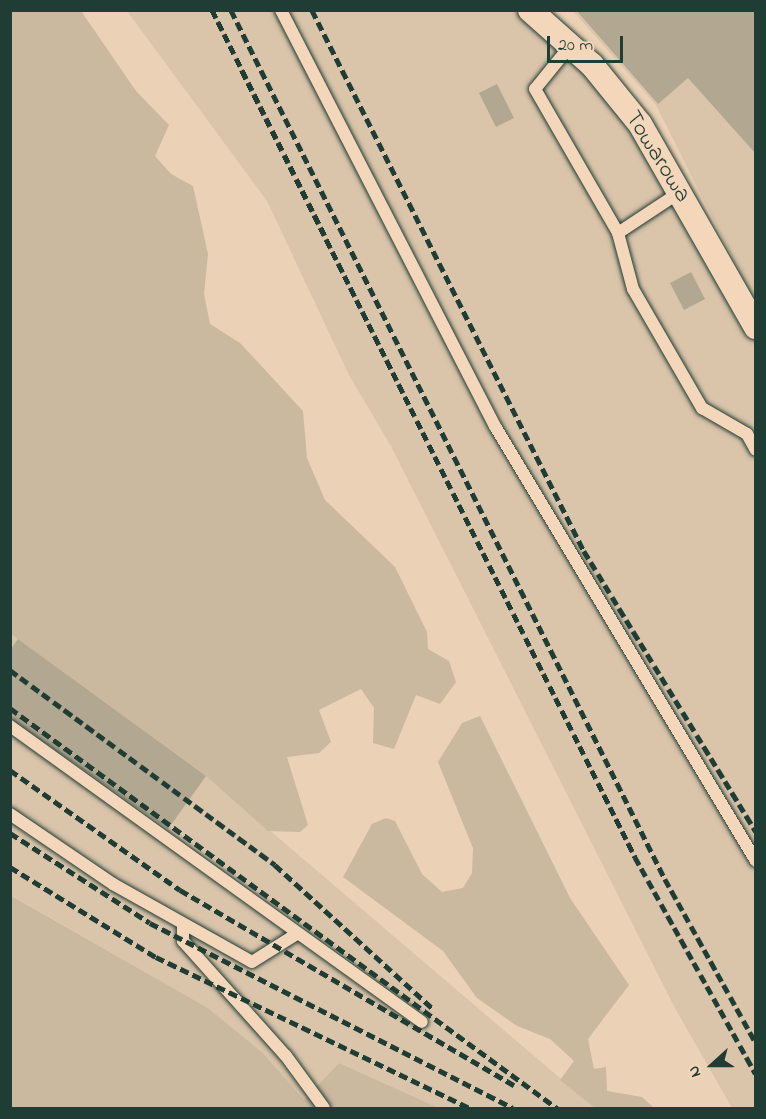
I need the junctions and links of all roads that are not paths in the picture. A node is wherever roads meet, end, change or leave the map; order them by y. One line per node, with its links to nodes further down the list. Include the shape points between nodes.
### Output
1 (281, 10): 10 (lane, via 495,426)
2 (530, 10): 3 (street, Towarowa)
3 (570, 46): 4 (street, Towarowa, via 640,124); 5 (lane, via 535,89)
4 (680, 192): 5 (lane); 6 (street, Towarowa)
5 (618, 233): 7 (lane, via 633,289 702,408 747,434)
6 (756, 327)
7 (756, 450)
8 (10, 726): 12 (lane)
9 (10, 814): 11 (lane)
10 (756, 861)
11 (183, 924): 12 (lane, via 252,962); 14 (lane, via 183,941 286,1056)
12 (295, 935): 13 (lane)
13 (422, 1022)
14 (324, 1108)

